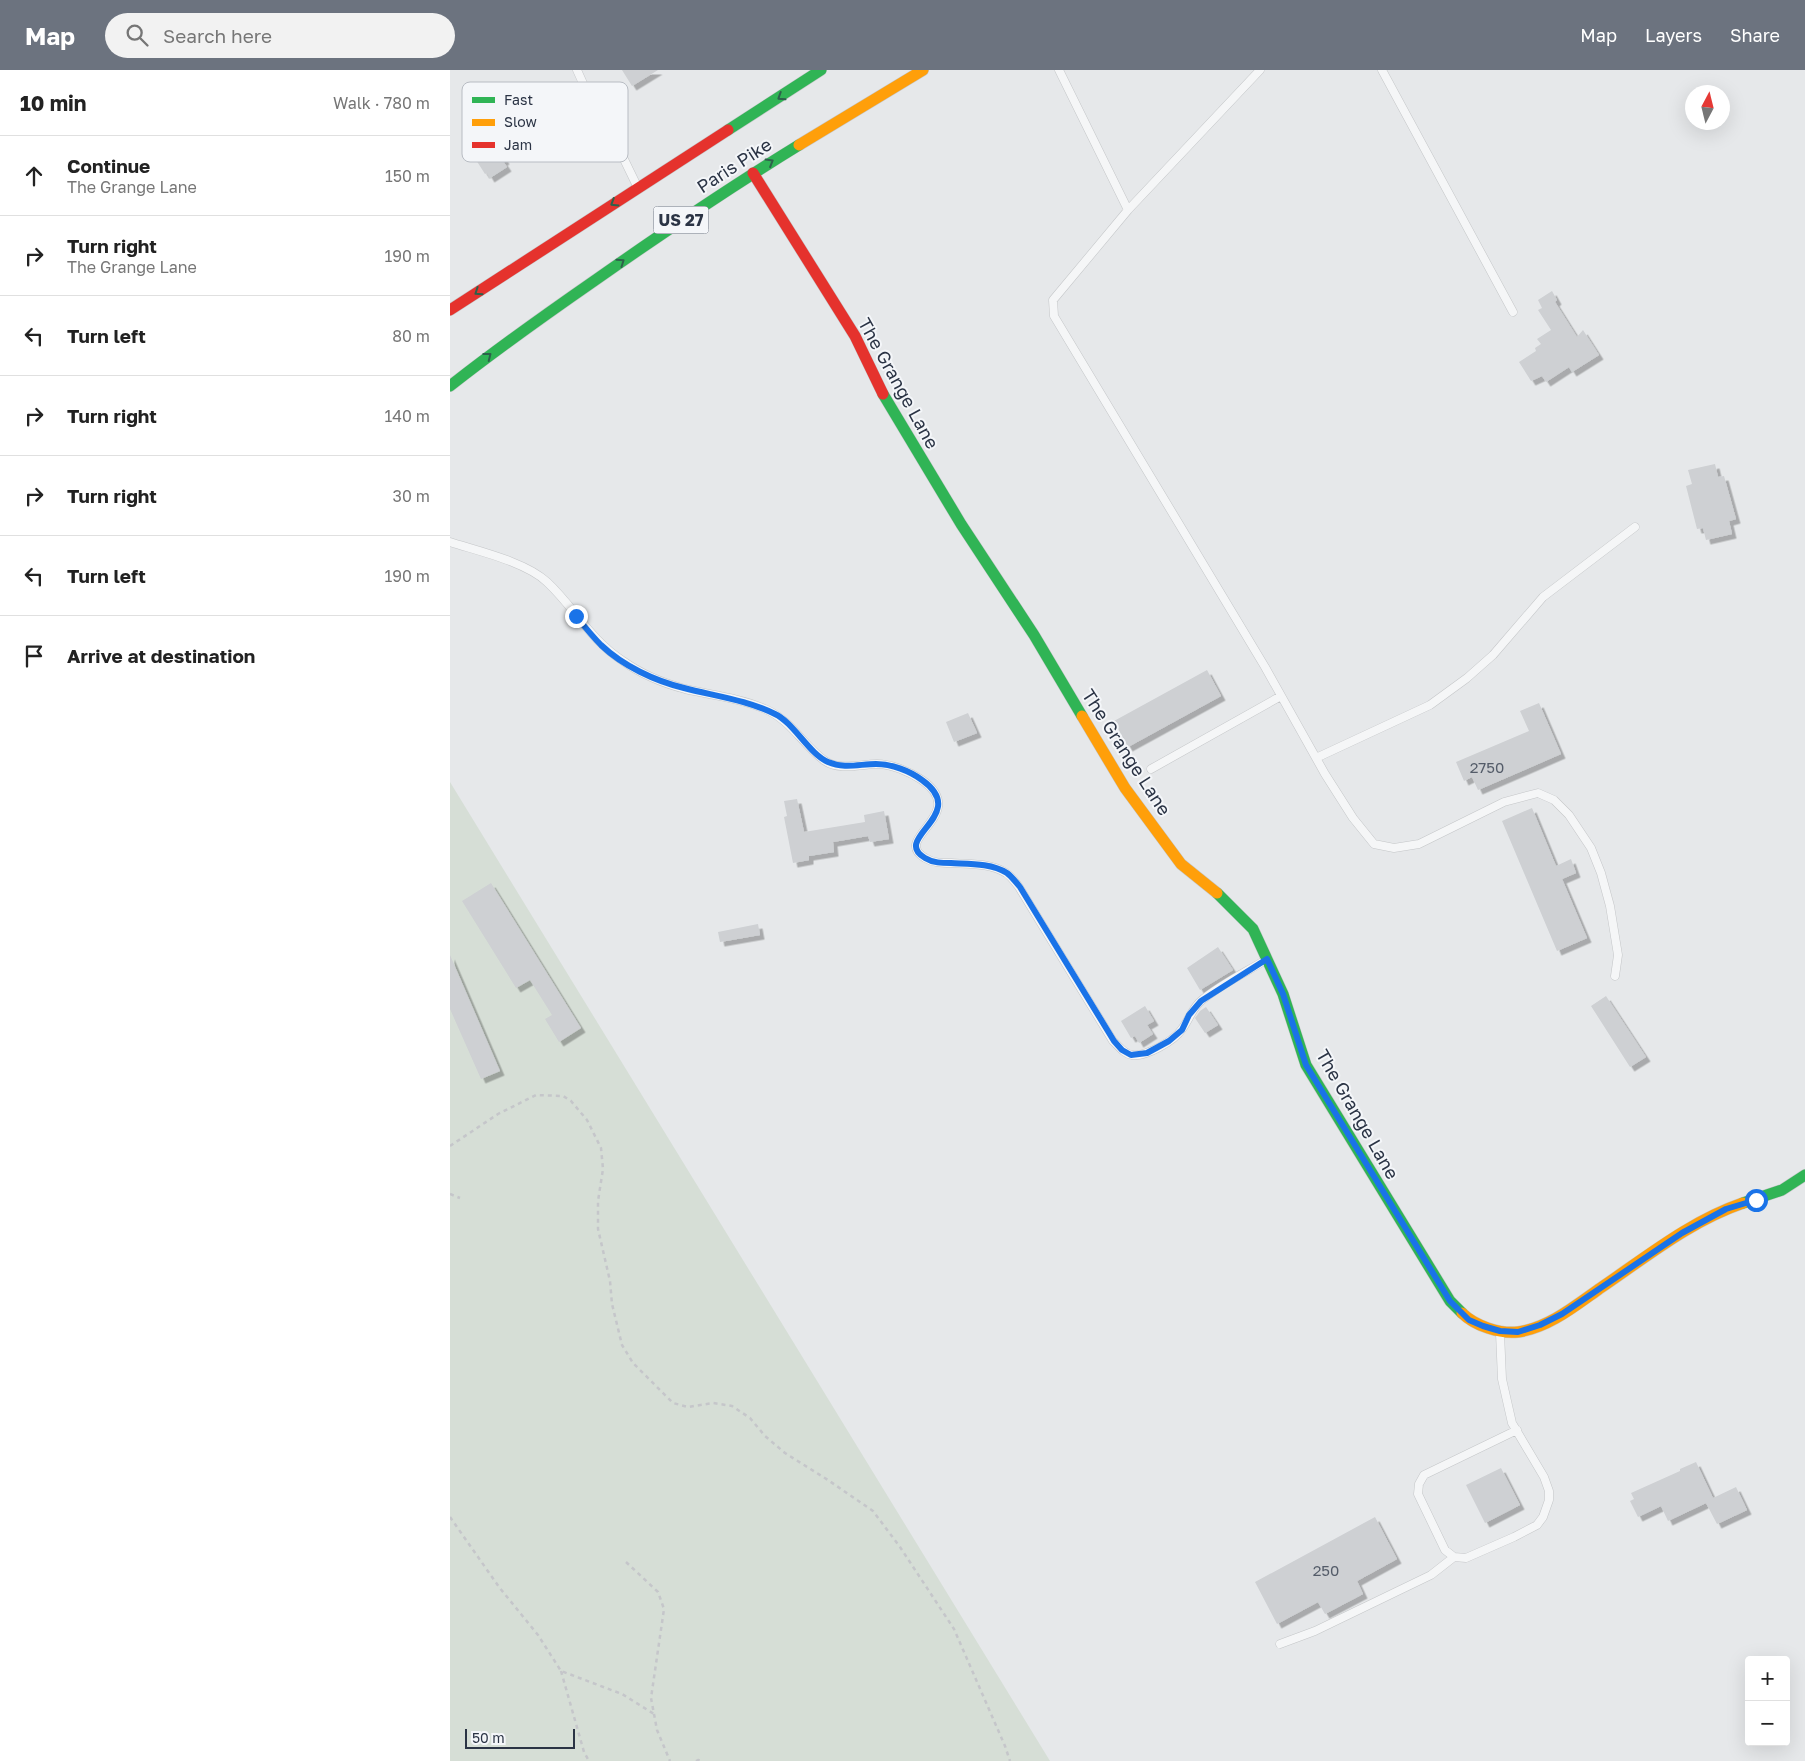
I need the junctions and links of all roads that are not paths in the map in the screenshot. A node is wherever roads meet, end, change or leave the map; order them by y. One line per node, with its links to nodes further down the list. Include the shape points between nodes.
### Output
1 (577, 70): 7 (lane)
2 (822, 70): 10 (main road, Paris Pike / US 27, one-way to 10)
3 (923, 70): 9 (main road, Paris Pike / US 27, one-way to 3)
4 (1059, 70): 11 (lane)
5 (1260, 70): 11 (lane)
6 (1382, 70): 13 (lane)
7 (582, 82)
8 (625, 162): 10 (lane)
9 (753, 172): 14 (main road, Paris Pike / US 27, one-way to 9, via 498,348 655,237); 20 (main road, The Grange Lane, via 855,336 888,405 1034,635 1125,788 1181,864 1218,894 1253,930)
10 (638, 188): 12 (main road, Paris Pike / US 27, one-way to 12)
11 (1128, 210): 17 (lane, via 1053,300 1054,316)
12 (450, 310)
13 (1513, 312)
14 (450, 386)
15 (1636, 527): 18 (lane, via 1543,597 1493,655 1430,705)
16 (450, 542): 20 (lane, via 529,569 546,581 602,646 652,678 764,708 778,715 826,762 842,767 879,764 904,770 923,781 936,793 939,801 936,814 918,838 919,853 937,862 978,864 1007,873 1020,887 1114,1041 1131,1055 1147,1053 1169,1041 1182,1030 1201,1001)
17 (1281, 696): 18 (lane); 19 (lane)
18 (1316, 758): 21 (lane, via 1353,818 1374,844 1394,848 1419,844 1504,802 1538,793 1554,800 1592,848 1610,906 1618,955)
19 (1151, 769)
20 (1267, 959): 23 (main road, The Grange Lane, via 1283,994 1306,1065 1450,1301 1469,1320)
21 (1615, 976)
22 (1805, 1175): 23 (main road, The Grange Lane, via 1782,1190 1726,1209 1682,1233 1562,1314 1518,1332)
23 (1500, 1331): 24 (lane, via 1502,1379 1512,1423)
24 (1517, 1430): 25 (lane, via 1544,1477 1549,1491 1546,1510 1537,1525 1514,1538 1466,1558); 25 (lane, via 1424,1475 1419,1484 1418,1494 1445,1550)
25 (1454, 1557): 26 (lane, via 1431,1575 1315,1631)
26 (1280, 1644)

